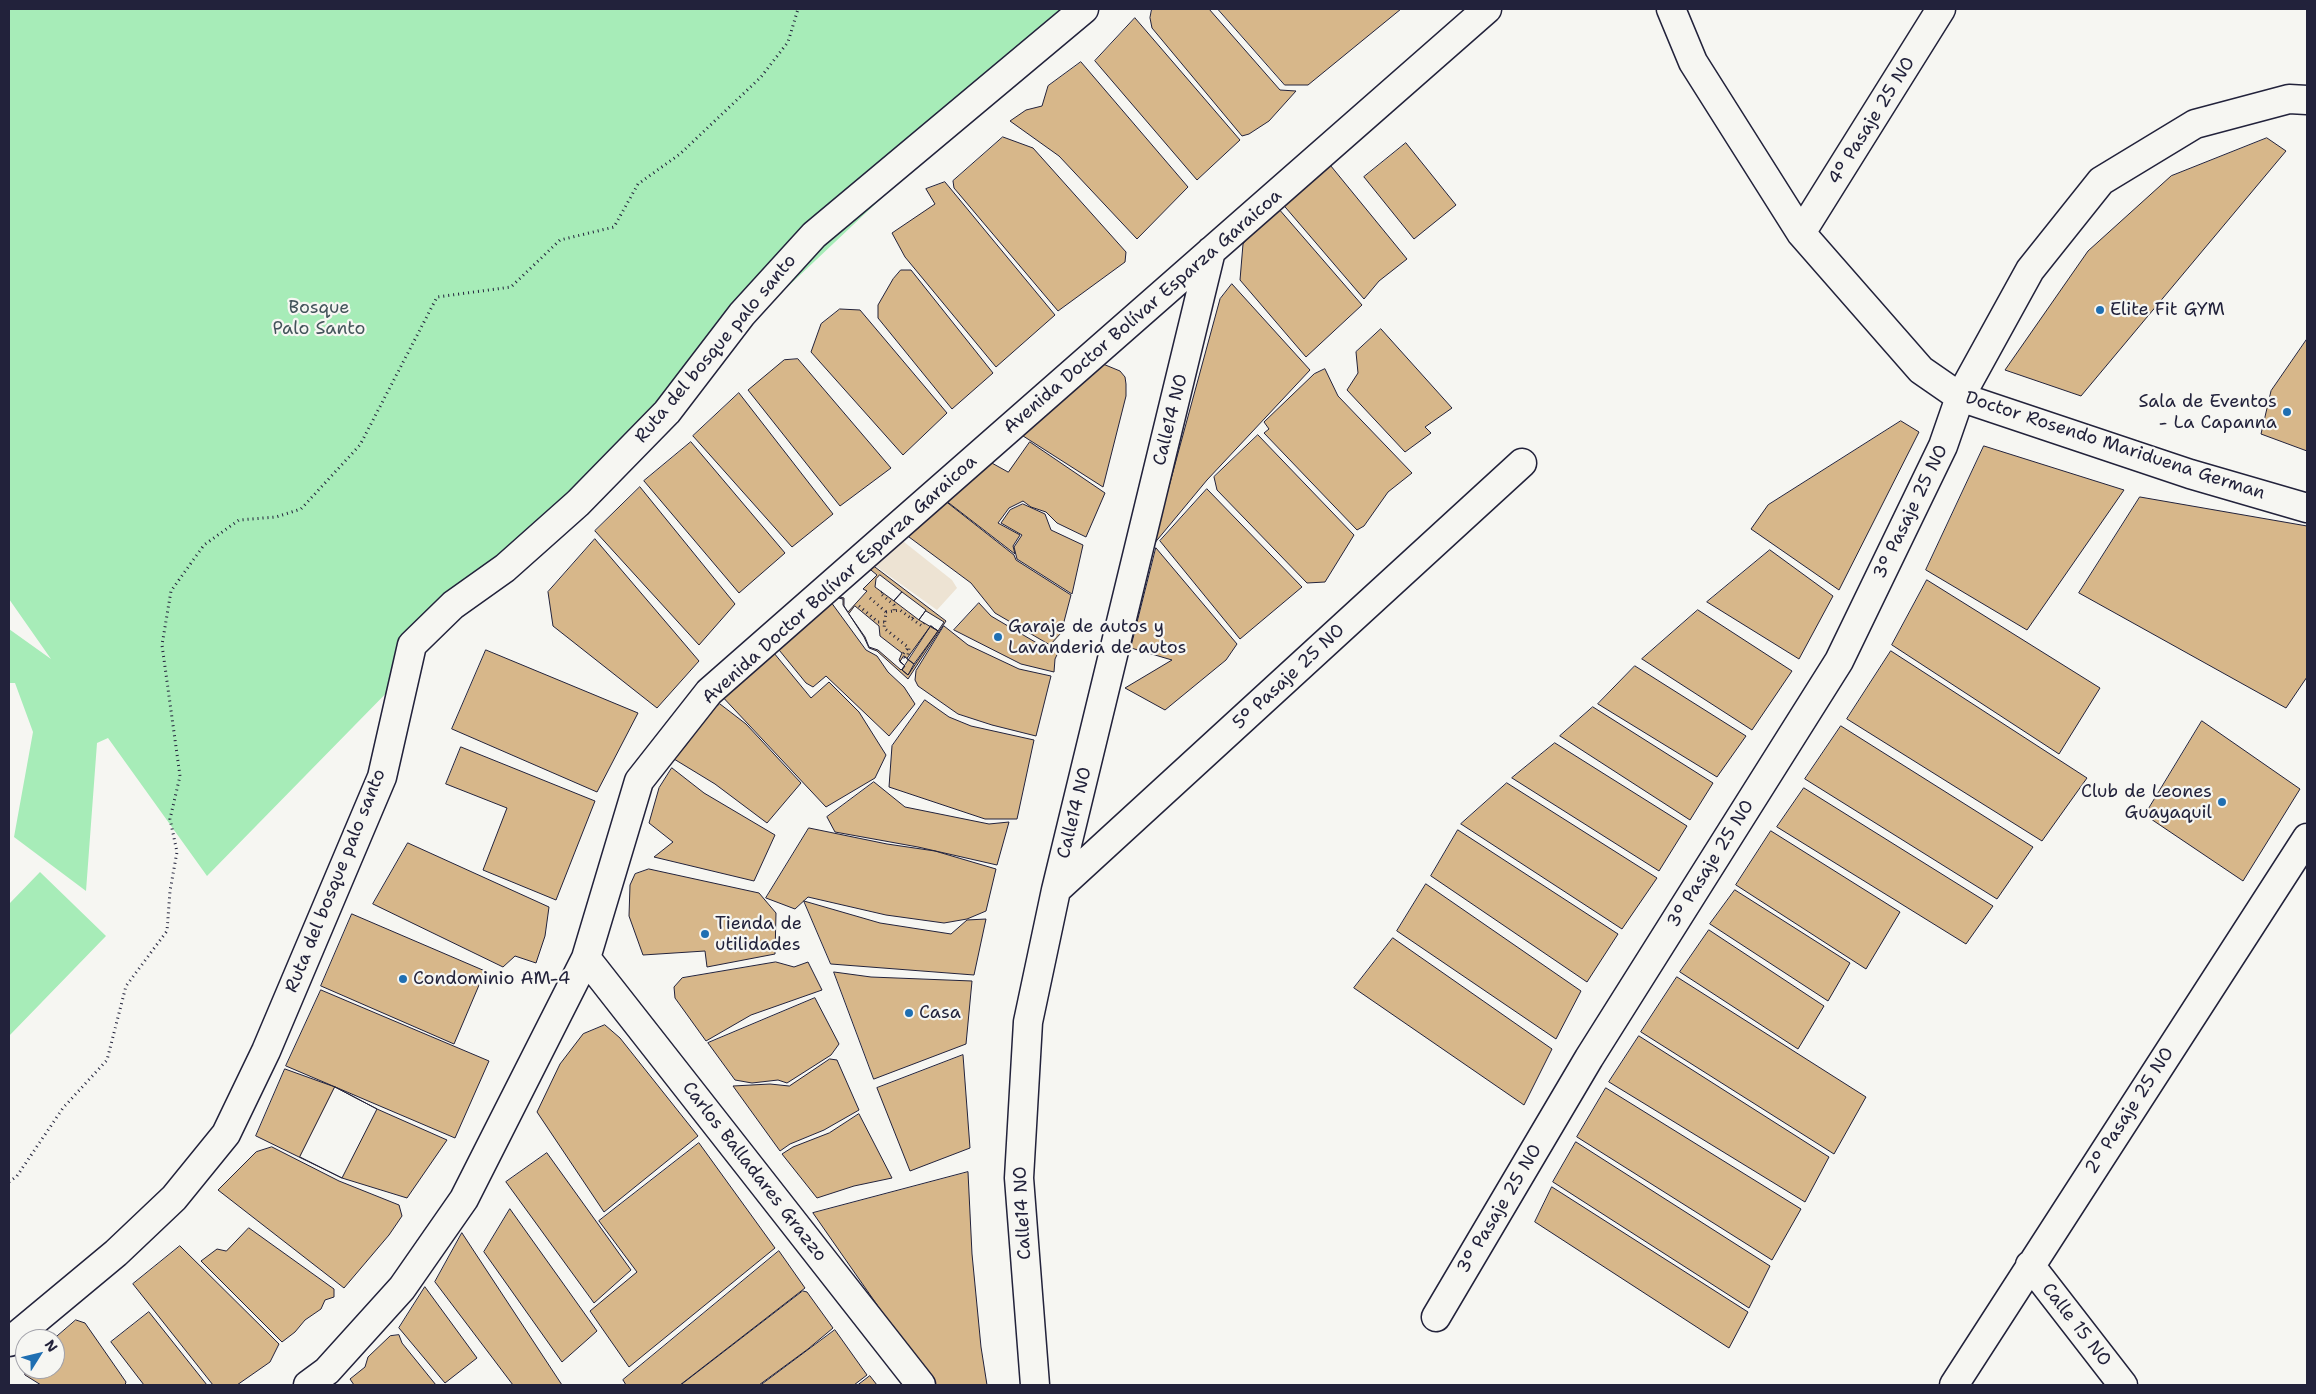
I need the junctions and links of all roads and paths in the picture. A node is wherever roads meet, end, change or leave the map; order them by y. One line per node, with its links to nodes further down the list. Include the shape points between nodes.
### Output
1 (798, 9): 23 (path, via 788,42 761,77 680,154 638,184 614,227 560,240 511,287 436,296 360,445 301,509 276,517 240,520 204,545 171,591 162,645 180,776 170,818 177,852 170,891 168,931 126,986 107,1060 63,1108 17,1176)
2 (1084, 9): 26 (street, Ruta del bosque palo santo, via 814,235 742,314 667,412 585,496 505,568 453,605 412,645 382,777 266,1051 226,1134 167,1205 116,1253)
3 (1486, 9): 8 (street, Avenida Doctor Bolívar Esparza Garaicoa)
4 (1671, 9): 7 (street, Doctor Rosendo Mariduena German, via 1693,62)
5 (1941, 9): 7 (street, 4° Pasaje 25 NO)
6 (2307, 100): 9 (street, 3° Pasaje 25 NO, via 2289,99 2195,124 2101,181 2030,270)
7 (1801, 233): 9 (street, Doctor Rosendo Mariduena German, via 1921,370)
8 (1211, 252): 21 (street, Calle14 NO); 22 (street, Avenida Doctor Bolívar Esparza Garaicoa, via 709,692 639,781)
9 (1960, 397): 11 (street, Doctor Rosendo Mariduena German, via 2190,474); 25 (street, 3° Pasaje 25 NO, via 1943,446 1839,661 1589,1058)
10 (1522, 463): 21 (street, 5° Pasaje 25 NO)
11 (2307, 508)
12 (882, 592): 15 (path, via 894,605)
13 (870, 598): 16 (path)
14 (852, 610): 17 (path, via 857,604 878,622)
15 (894, 611): 16 (path); 18 (path, via 900,610 922,626)
16 (886, 612): 17 (path)
17 (885, 622): 19 (path, via 884,628 909,648)
18 (924, 623)
19 (907, 657)
20 (2307, 838): 24 (street, 2° Pasaje 25 NO)
21 (1056, 890): 29 (street, Calle14 NO, via 1028,1022 1019,1178)
22 (586, 958): 27 (street, Avenida Doctor Bolívar Esparza Garaicoa, via 464,1199 402,1288); 28 (street, Carlos Balladares Grazzo)
23 (9, 1182)
24 (2030, 1265): 30 (street, 2° Pasaje 25 NO); 31 (street, Calle 15 NO)
25 (1436, 1317)
26 (9, 1342)
27 (324, 1381)
28 (921, 1385)
29 (1035, 1385)
30 (1954, 1385)
31 (2123, 1385)

